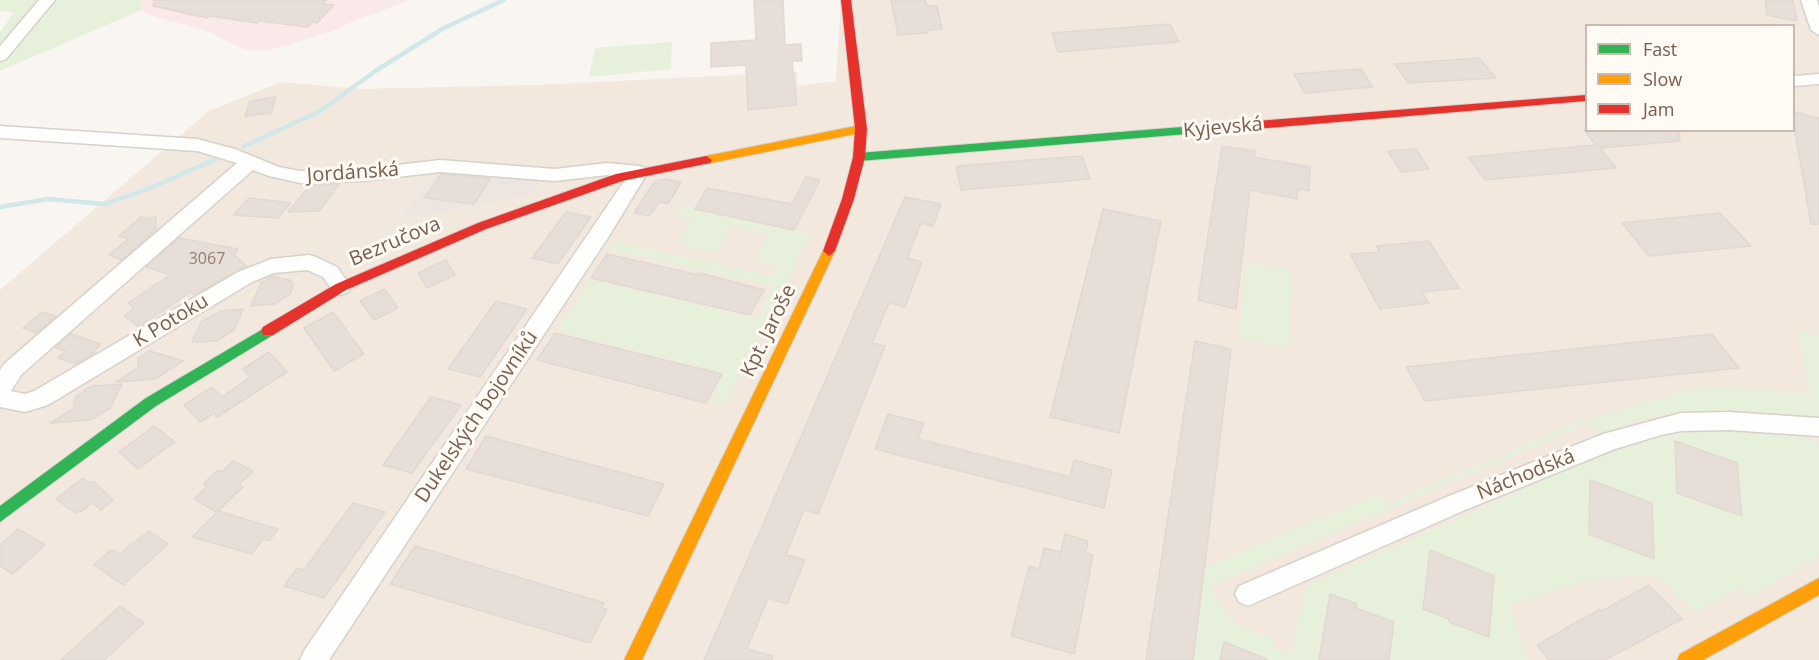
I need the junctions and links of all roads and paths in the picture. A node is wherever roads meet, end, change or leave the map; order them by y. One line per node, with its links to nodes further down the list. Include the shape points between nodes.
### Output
1 (47, 0): 5 (street)
2 (846, 0): 9 (street, Kpt. Jaroše)
3 (1809, 0): 4 (street)
4 (1819, 30)
5 (0, 56)
6 (1819, 79): 7 (street)
7 (1795, 81)
8 (1585, 98): 11 (street, Kyjevská)
9 (861, 129): 11 (street, Kpt. Jaroše); 13 (street, Bezručova)
10 (0, 132): 12 (street, Jordánská, via 197,145)
11 (859, 157): 21 (street, Kpt. Jaroše, via 834,240)
12 (249, 163): 13 (street, Jordánská, via 300,177 328,178 440,166 555,175 607,169); 15 (street, K Potoku, via 13,369 2,383)
13 (639, 172): 14 (street, Bezručova, via 482,226); 20 (street, Dukelských bojovníků)
14 (341, 287): 15 (street, K Potoku, via 330,272 309,262 271,266 245,277 40,399 25,403 8,401); 17 (street, Bezručova, via 151,402)
15 (0, 393)
16 (1819, 427): 19 (street, Náchodská, via 1729,421 1661,426 1611,441 1457,502)
17 (0, 515)
18 (1819, 586): 22 (street)
19 (1248, 594)
20 (313, 660)
21 (633, 660)
22 (1686, 660)

